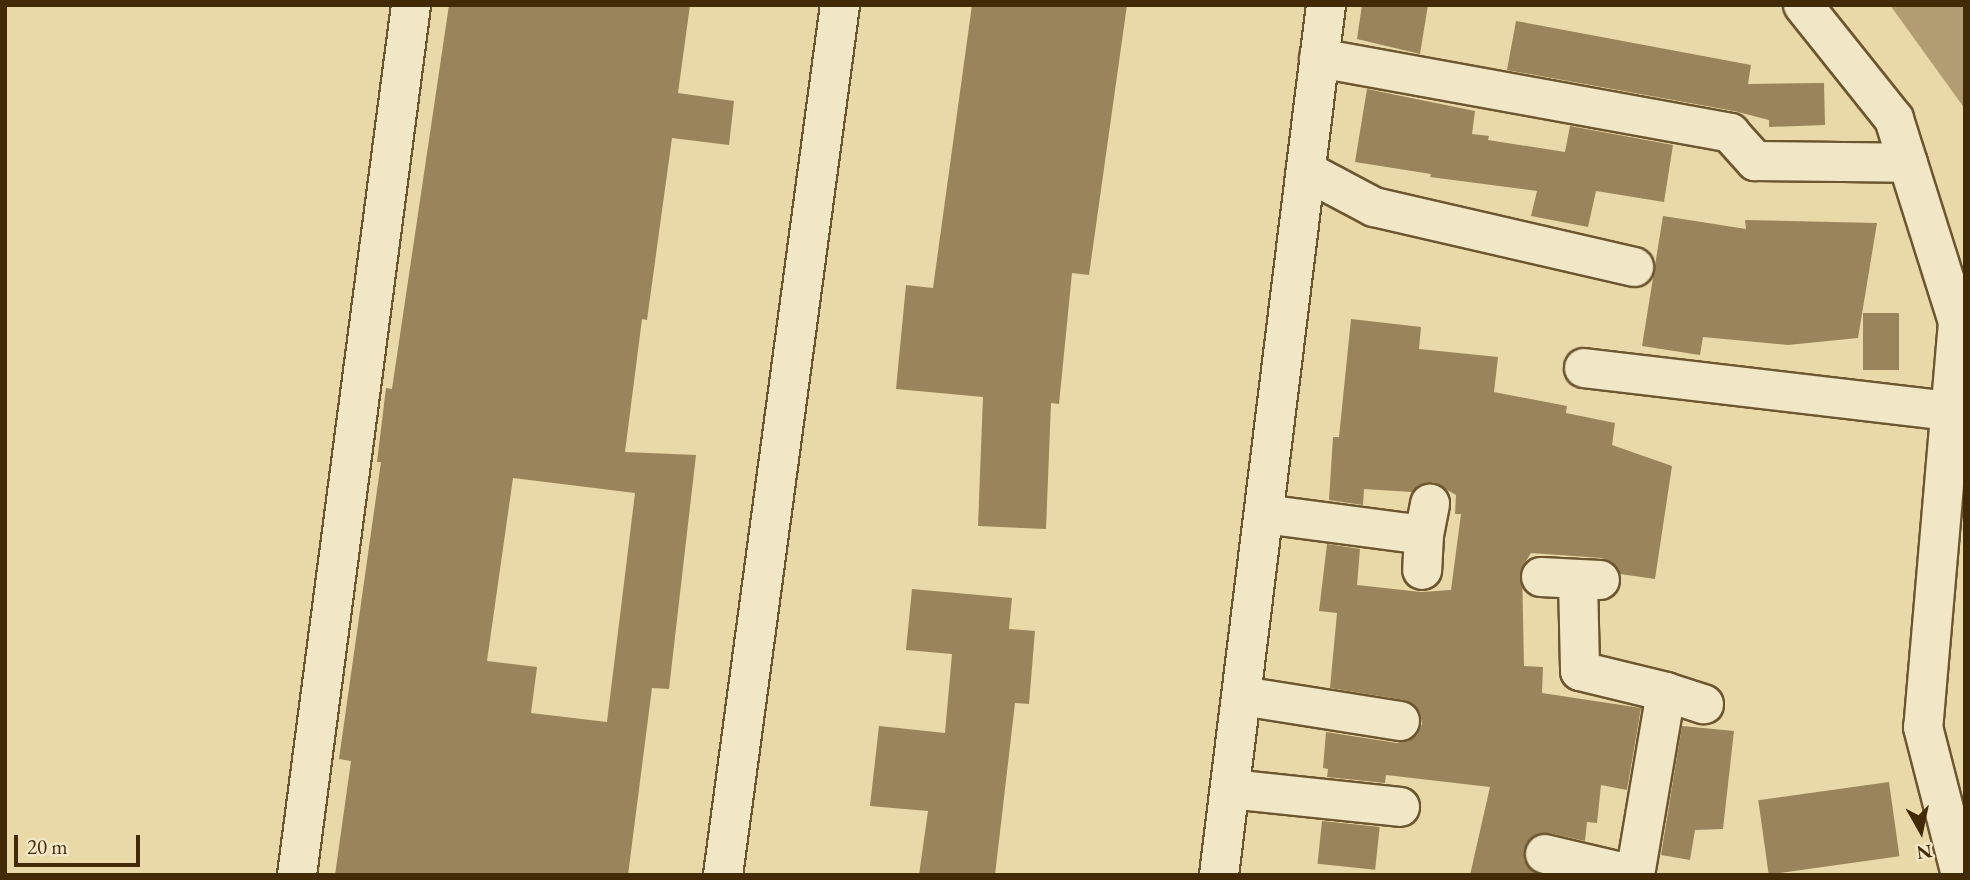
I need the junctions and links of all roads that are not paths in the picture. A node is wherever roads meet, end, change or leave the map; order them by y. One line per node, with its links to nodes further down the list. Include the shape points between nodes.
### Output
1 (411, 5): 21 (street)
2 (840, 5): 22 (street)
3 (1326, 5): 5 (street)
4 (1803, 5): 6 (street, via 1894,119)
5 (1320, 58): 6 (street, via 1730,133 1755,161); 7 (street)
6 (1908, 163): 10 (street, via 1958,323)
7 (1306, 171): 8 (street, via 1374,207); 11 (street)
8 (1634, 267)
9 (1584, 368): 10 (street)
10 (1950, 411): 25 (street, via 1923,727)
11 (1264, 514): 12 (street); 15 (street)
12 (1425, 536)
13 (1573, 579): 14 (street, via 1580,671)
14 (1666, 692): 16 (street); 24 (street)
15 (1242, 696): 17 (street); 18 (street)
16 (1704, 704)
17 (1400, 721)
18 (1230, 789): 19 (street); 23 (street)
19 (1400, 807)
20 (1545, 855): 24 (street)
21 (297, 875)
22 (723, 875)
23 (1219, 875)
24 (1635, 875)
25 (1961, 875)

